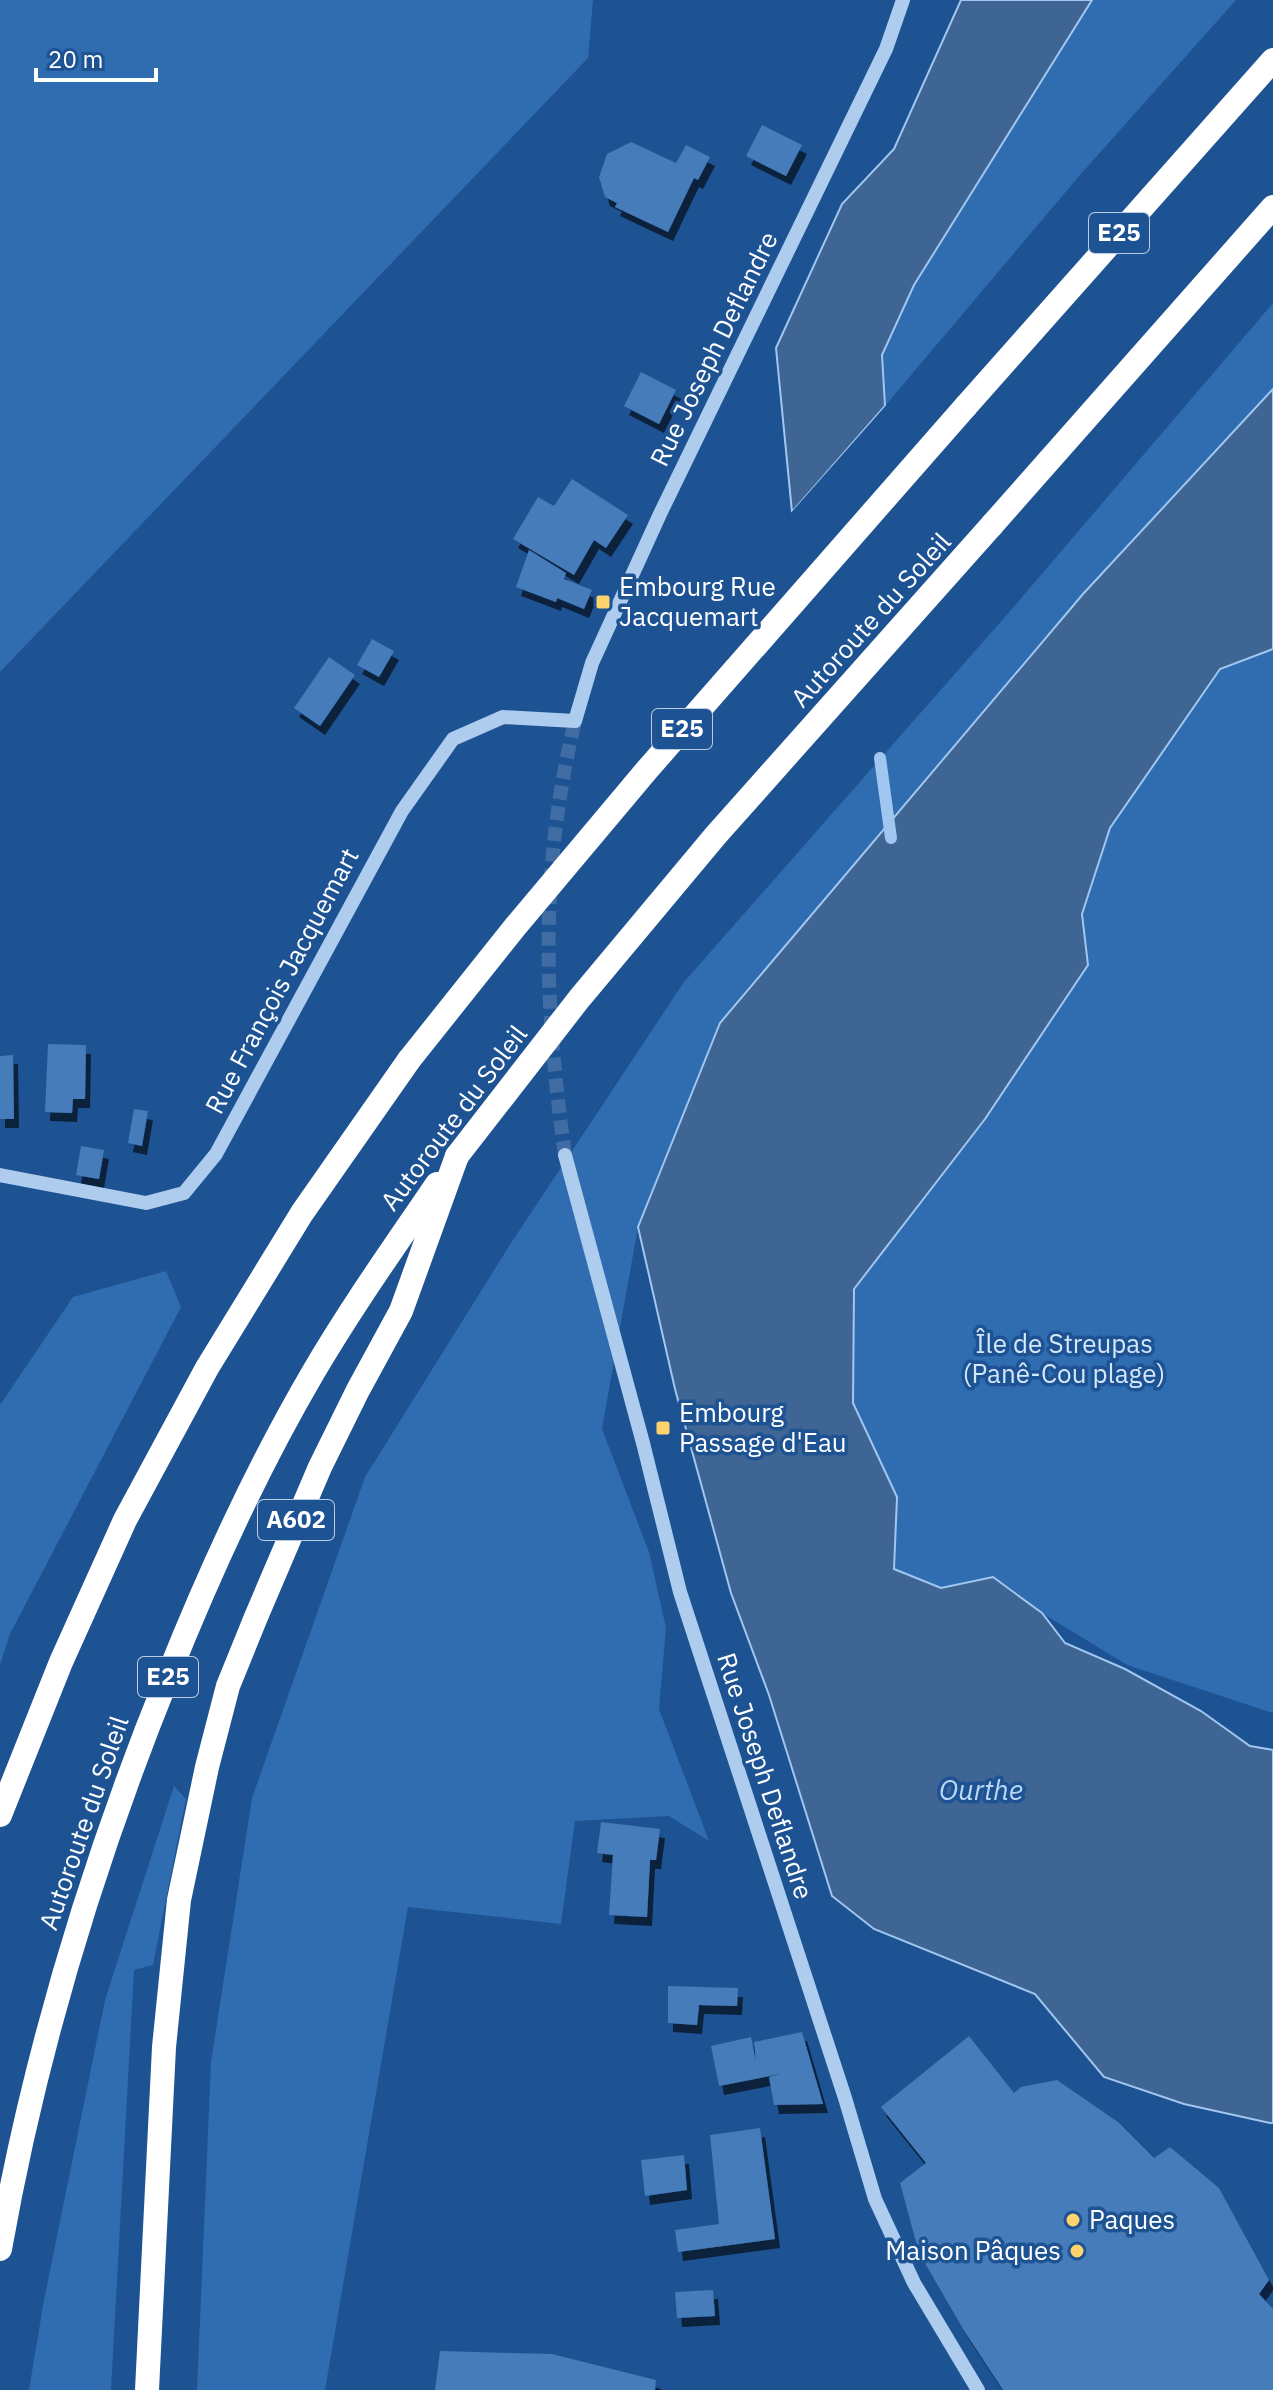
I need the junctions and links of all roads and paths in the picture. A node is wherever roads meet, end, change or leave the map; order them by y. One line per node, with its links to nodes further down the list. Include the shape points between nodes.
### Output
1 (903, 0): 4 (street, Rue Joseph Deflandre, via 886,49 598,649)
2 (1273, 60): 8 (highway, E25, bridge, via 646,771 409,1060 302,1213 199,1382 125,1520)
3 (1273, 207): 6 (highway, Autoroute du Soleil / E25, bridge, via 716,835)
4 (575, 721): 7 (street, Rue François Jacquemart, via 503,717 453,739 402,811 216,1154 184,1193 146,1203)
5 (565, 1155): 11 (street, Rue Joseph Deflandre, via 680,1592 875,2199 914,2283)
6 (457, 1156): 9 (highway, Autoroute du Soleil / E25, via 313,1373 224,1543 183,1639 103,1844 72,1942 28,2111); 10 (highway, A602, via 401,1311 320,1467 262,1602 228,1686 207,1767 179,1900 164,2047)
7 (0, 1175)
8 (0, 1815)
9 (0, 2249)
10 (147, 2390)
11 (978, 2390)

